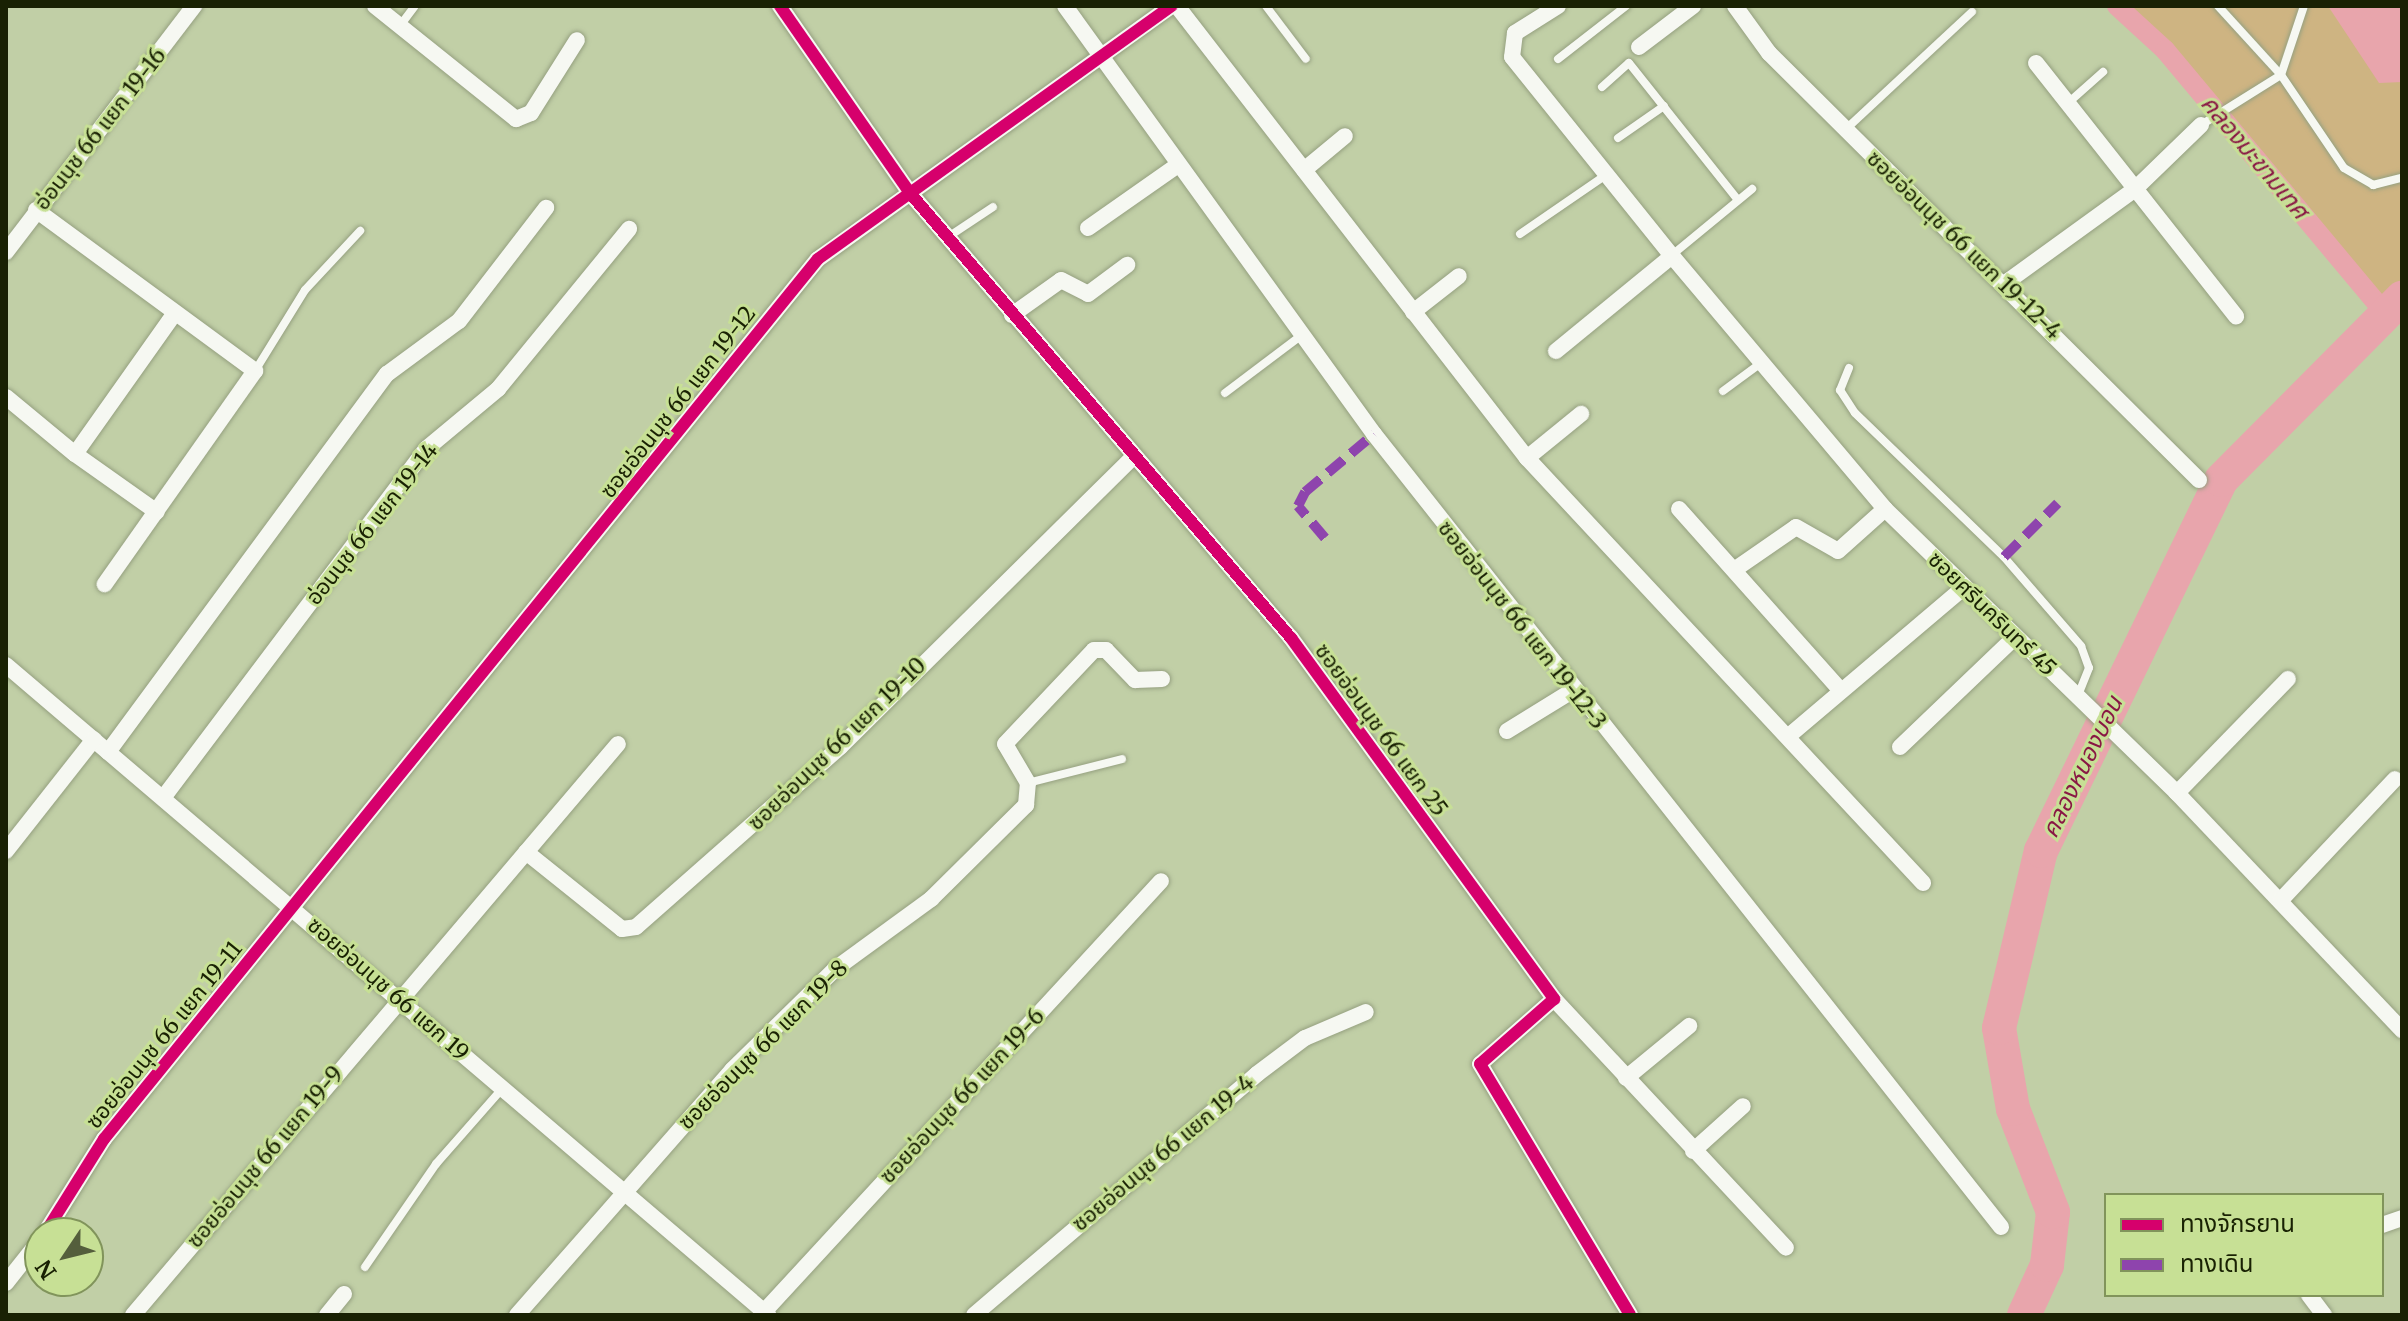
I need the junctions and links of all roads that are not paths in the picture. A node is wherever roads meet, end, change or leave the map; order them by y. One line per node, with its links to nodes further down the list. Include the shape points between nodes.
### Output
1 (194, 6): 41 (street, อ่อนนุช 66 แยก 19-16)
2 (375, 6): 15 (street)
3 (415, 6): 15 (lane)
4 (780, 6): 37 (street, ซอยอ่อนนุช 66 แยก 25)
5 (1065, 6): 18 (street, ซอยอ่อนนุช 66 แยก 19-12-3)
6 (1175, 6): 18 (street, ซอยอ่อนนุช 66 แยก 19-12); 32 (street)
7 (1266, 6): 19 (lane)
8 (1558, 6): 33 (street, ซอยศรีนครินทร์ 45, via 1515,33 1512,57)
9 (1626, 6): 20 (lane)
10 (1693, 6): 17 (street)
11 (1735, 6): 28 (street, ซอยอ่อนนุช 66 แยก 19-12-4, via 1769,53)
12 (2218, 6): 23 (lane)
13 (2304, 6): 23 (lane)
14 (1972, 12): 28 (lane)
15 (398, 27): 16 (street, via 523,119)
16 (577, 40)
17 (1639, 47)
18 (1100, 58): 31 (street, ซอยอ่อนนุช 66 แยก 19-12-3); 37 (street, ซอยอ่อนนุช 66 แยก 19-12)
19 (1306, 59)
20 (1558, 59)
21 (2036, 63): 25 (street)
22 (2103, 72): 25 (lane)
23 (2281, 75): 27 (lane); 34 (lane, via 2344,168 2373,185)
24 (1602, 87): 26 (lane, via 1629,63)
25 (2068, 103): 36 (street)
26 (1664, 106): 30 (lane); 38 (lane)
27 (2201, 125): 36 (street)
28 (1846, 129): 51 (street, ซอยอ่อนนุช 66 แยก 19-12-4)
29 (1345, 136): 32 (street)
30 (1618, 138)
31 (1178, 165): 42 (street); 56 (street, ซอยอ่อนนุช 66 แยก 19-12-3)
32 (1304, 170): 52 (street)
33 (1606, 175): 45 (lane); 48 (street, ซอยศรีนครินทร์ 45)
34 (2402, 178)
35 (1752, 189): 38 (lane)
36 (2135, 189): 51 (street); 55 (street)
37 (910, 193): 46 (street, ซอยอ่อนนุช 66 แยก 25); 98 (street, ซอยอ่อนนุช 66 แยก 19-12, via 838,241 795,286)
38 (1738, 200): 48 (lane)
39 (993, 207): 46 (lane)
40 (546, 208): 87 (street, via 459,321 387,374)
41 (36, 210): 47 (street, อ่อนนุช 66 แยก 19-16); 53 (street)
42 (1088, 228)
43 (629, 229): 92 (street, อ่อนนุช 66 แยก 19-14, via 498,389 426,449)
44 (360, 231): 60 (lane, via 305,290)
45 (1520, 234)
46 (947, 237): 54 (street, ซอยอ่อนนุช 66 แยก 25)
47 (6, 252)
48 (1672, 256): 57 (street); 58 (street, ซอยศรีนครินทร์ 45)
49 (1127, 265): 54 (street, via 1088,294 1061,280)
50 (1459, 276): 52 (street)
51 (2004, 284): 68 (street, ซอยอ่อนนุช 66 แยก 19-12-4)
52 (1413, 312): 66 (street)
53 (175, 313): 60 (street); 65 (street)
54 (1012, 315): 67 (street, ซอยอ่อนนุช 66 แยก 25)
55 (2236, 316)
56 (1302, 335): 62 (lane); 80 (street, ซอยอ่อนนุช 66 แยก 19-12-3)
57 (1556, 351)
58 (1763, 362): 61 (lane); 70 (street, ซอยศรีนครินทร์ 45)
59 (1849, 368): 81 (lane, via 1840,390 1855,413 2004,557 2081,646 2089,668)
60 (255, 371): 71 (street)
61 (1723, 391)
62 (1225, 393)
63 (6, 397): 65 (street)
64 (1581, 414): 66 (street)
65 (75, 454): 71 (street)
66 (1527, 458): 83 (street)
67 (1131, 459): 94 (street, ซอยอ่อนนุช 66 แยก 19-10, via 840,747 636,927 622,929); 100 (street, ซอยอ่อนนุช 66 แยก 25, via 1291,638)
68 (2199, 480)
69 (1679, 509): 72 (street)
70 (1885, 509): 72 (street, via 1838,551 1796,527); 74 (street, ซอยศรีนครินทร์ 45)
71 (157, 512): 73 (street)
72 (1734, 570): 79 (street)
73 (105, 584)
74 (1963, 588): 75 (street, ซอยศรีนครินทร์ 45); 79 (street)
75 (2015, 637): 81 (street, ซอยศรีนครินทร์ 45); 86 (street)
76 (6, 665): 84 (street, ซอยอ่อนนุช 66 แยก 19)
77 (1162, 679): 90 (street, via 1135,680 1106,650 1094,650 1008,736 1005,754)
78 (2288, 679): 91 (street)
79 (1840, 690): 83 (street)
80 (1572, 691): 82 (street); 110 (street, ซอยอ่อนนุช 66 แยก 19-12-3)
81 (2078, 696): 91 (street, ซอยศรีนครินทร์ 45)
82 (1507, 731)
83 (1791, 734): 96 (street)
84 (94, 739): 87 (street, ซอยอ่อนนุช 66 แยก 19); 93 (street)
85 (618, 744): 94 (street)
86 (1900, 747)
87 (108, 752): 92 (street, ซอยอ่อนนุช 66 แยก 19)
88 (1122, 759): 90 (lane)
89 (2395, 779): 97 (street)
90 (1028, 783): 108 (street, ซอยอ่อนนุช 66 แยก 19-8, via 1026,805 931,899 835,969)
91 (2177, 793): 97 (street, ซอยศรีนครินทร์ 45)
92 (163, 798): 98 (street, ซอยอ่อนนุช 66 แยก 19)
93 (6, 851)
94 (526, 852): 99 (street)
95 (1161, 881): 117 (street, ซอยอ่อนนุช 66 แยก 19-6)
96 (1923, 883)
97 (2281, 900): 103 (street, ซอยศรีนครินทร์ 45)
98 (294, 908): 99 (street, ซอยอ่อนนุช 66 แยก 19); 109 (street, ซอยอ่อนนุช 66 แยก 19-11, via 104,1139)
99 (398, 999): 105 (street, ซอยอ่อนนุช 66 แยก 19); 118 (street, ซอยอ่อนนุช 66 แยก 19-9)
100 (1554, 999): 104 (street, ซอยอ่อนนุช 66 แยก 25); 122 (street, via 1480,1064)
101 (1366, 1012): 121 (street, ซอยอ่อนนุช 66 แยก 19-4, via 1305,1038 1257,1074)
102 (1689, 1026): 104 (street)
103 (2401, 1027)
104 (1626, 1078): 107 (street, ซอยอ่อนนุช 66 แยก 25)
105 (501, 1090): 108 (street, ซอยอ่อนนุช 66 แยก 19); 113 (lane, via 436,1164)
106 (1743, 1106): 107 (street)
107 (1693, 1151): 111 (street, ซอยอ่อนนุช 66 แยก 25)
108 (621, 1193): 117 (street, ซอยอ่อนนุช 66 แยก 19); 120 (street, ซอยอ่อนนุช 66 แยก 19-8)
109 (55, 1217)
110 (2001, 1227)
111 (1786, 1248)
112 (24, 1260): 114 (street)
113 (365, 1267)
114 (6, 1283)
115 (344, 1294): 119 (street)
116 (2310, 1297): 123 (street)
117 (764, 1314)
118 (133, 1315)
119 (327, 1315)
120 (517, 1315)
121 (974, 1315)
122 (1630, 1315)
123 (2324, 1315)

